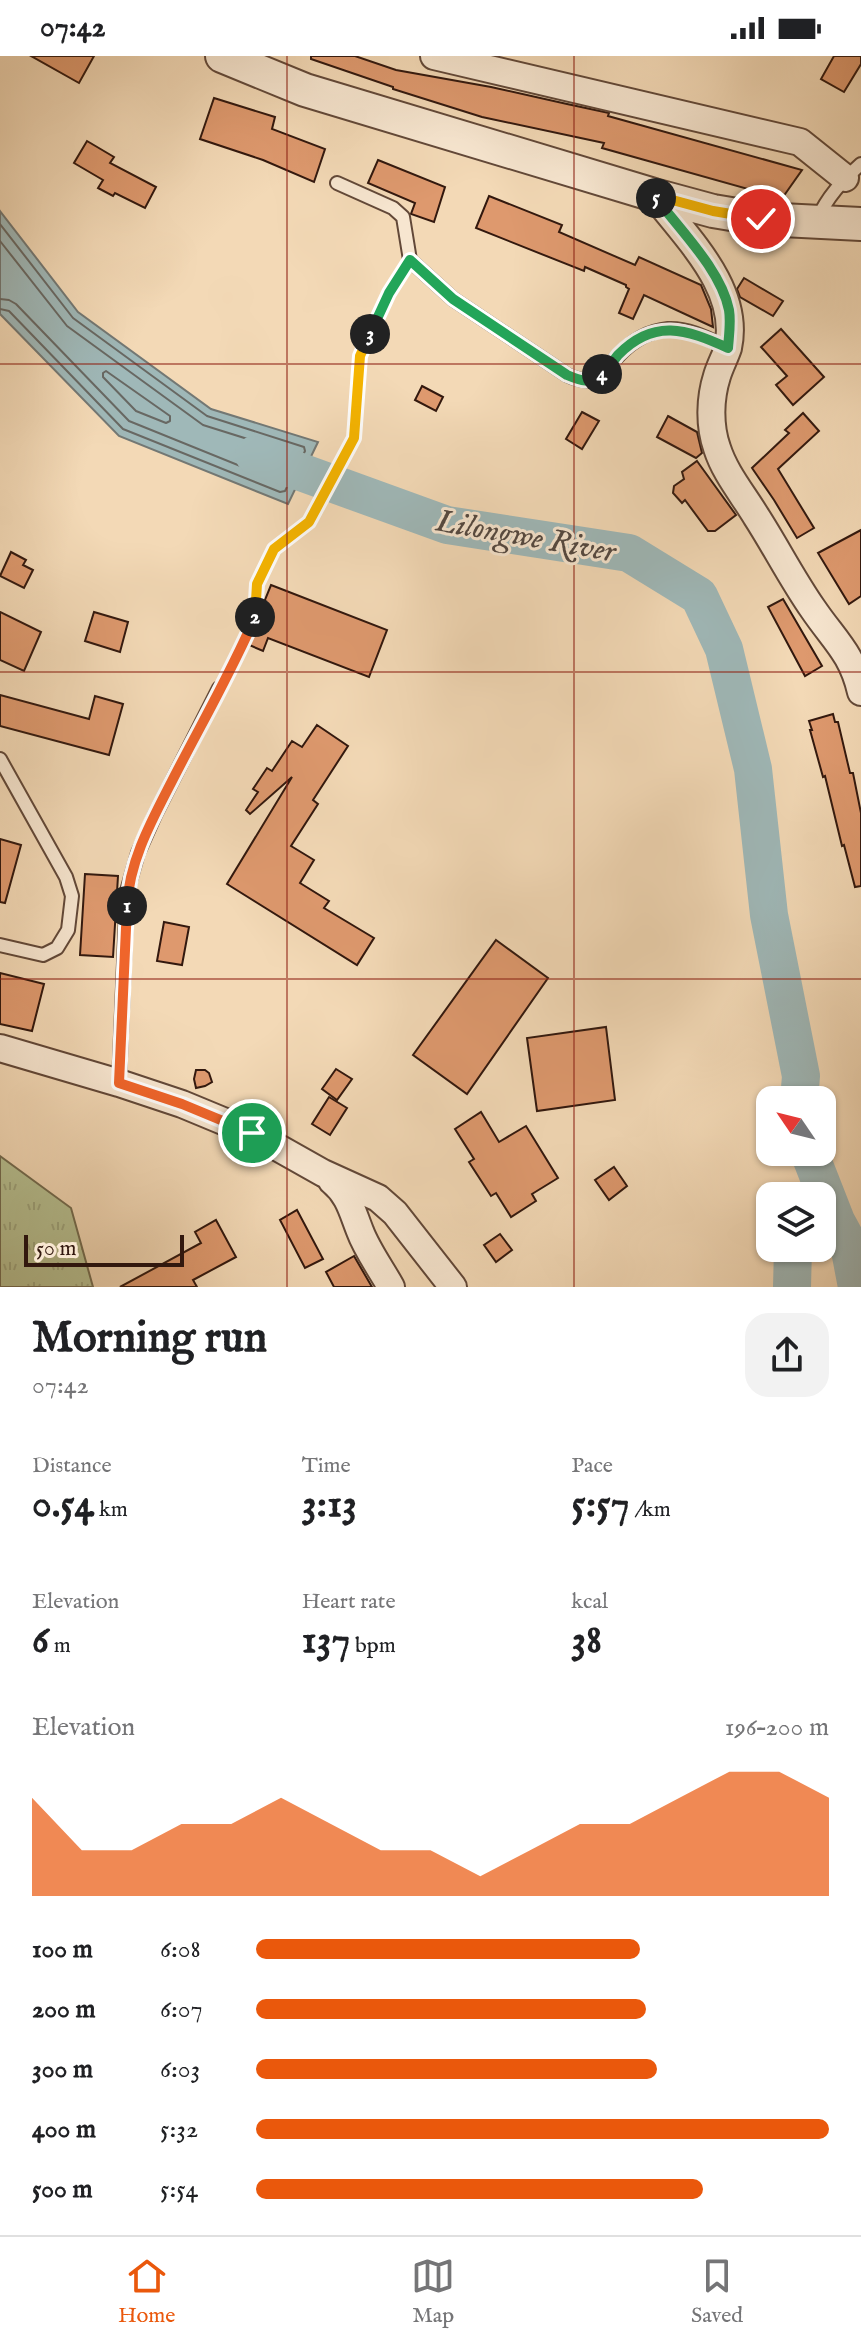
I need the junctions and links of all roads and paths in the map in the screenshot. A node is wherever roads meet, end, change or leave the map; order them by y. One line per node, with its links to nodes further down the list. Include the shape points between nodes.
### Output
1 (222, 56): 5 (street, via 305,90)
2 (434, 56): 3 (street, via 800,142)
3 (853, 171): 6 (lane, via 825,201)
4 (337, 183): 8 (lane, via 403,217)
5 (654, 195): 6 (street, via 713,211); 9 (street, via 722,288 729,310)
6 (815, 223): 7 (street)
7 (861, 224)
8 (410, 260): 9 (lane, via 453,299 581,381 595,380 645,334 669,329 695,333); 10 (path, via 360,356 354,438 309,522 274,549 257,584 255,617)
9 (728, 348): 11 (street, via 712,397 716,446 799,590 847,653)
10 (219, 688): 15 (lane, via 155,815 127,891)
11 (861, 692)
12 (0, 759): 13 (lane, via 72,896 68,930 57,948 43,955)
13 (0, 945)
14 (0, 1048): 15 (street)
15 (119, 1083): 16 (street, via 252,1133)
16 (323, 1173): 17 (street, via 342,1189); 18 (street, via 378,1198)
17 (391, 1287)
18 (453, 1287)

